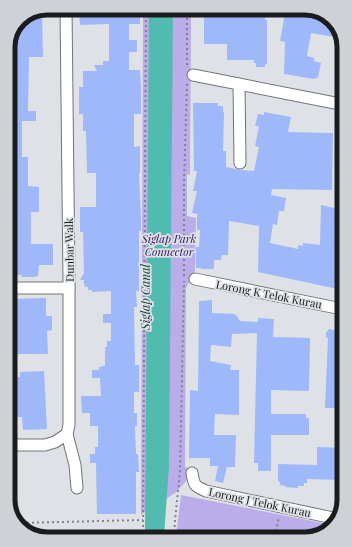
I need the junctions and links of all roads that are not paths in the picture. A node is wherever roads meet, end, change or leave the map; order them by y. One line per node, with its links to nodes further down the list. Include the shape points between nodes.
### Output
1 (66, 15): 8 (street, Dunbar Walk)
2 (189, 75): 3 (street)
3 (239, 84): 4 (street); 5 (street)
4 (337, 103)
5 (240, 163)
6 (195, 279): 9 (street, Lorong K Telok Kurau)
7 (15, 288): 8 (street)
8 (69, 288): 10 (street, Dunbar Walk)
9 (337, 308)
10 (67, 434): 11 (street, via 45,445); 13 (street, via 75,465)
11 (15, 445)
12 (192, 472): 14 (street, Lorong J Telok Kurau, via 194,484 206,491)
13 (77, 488)
14 (332, 518)

